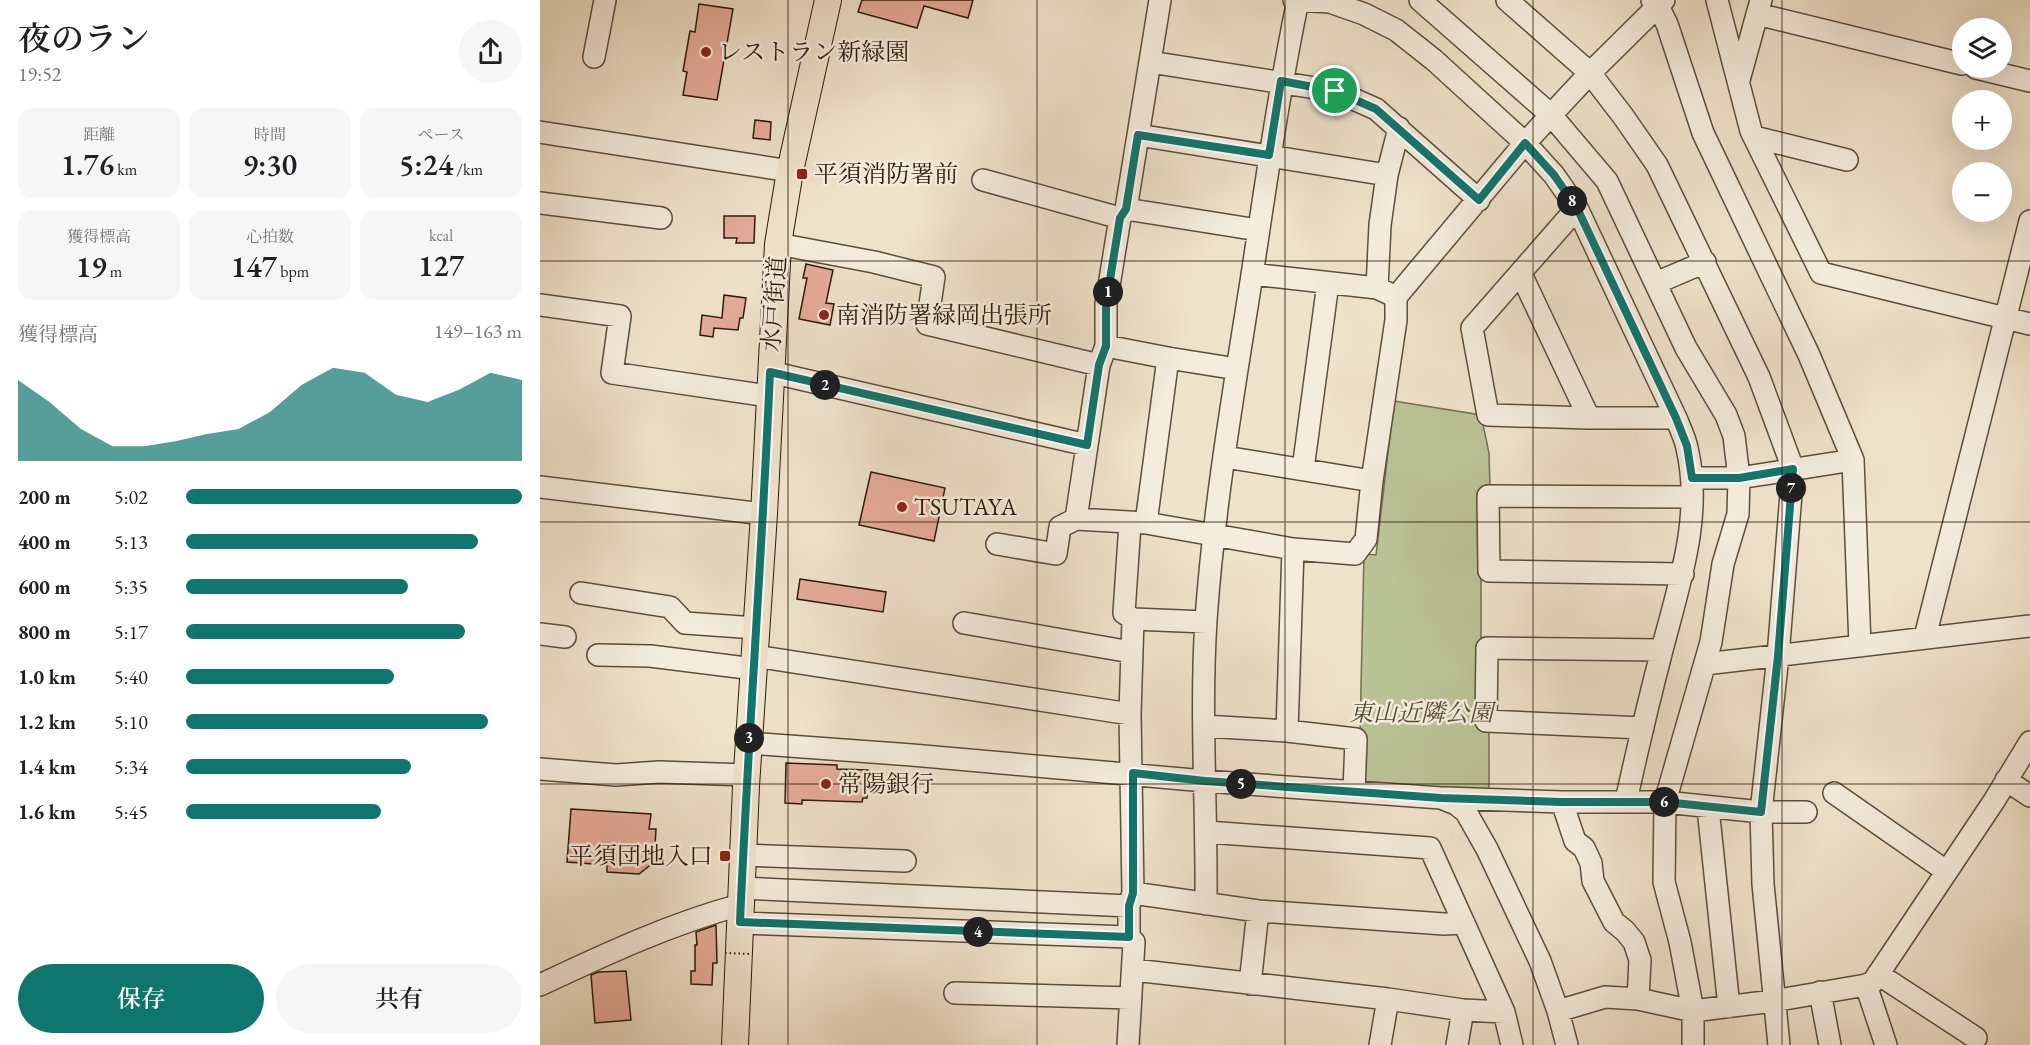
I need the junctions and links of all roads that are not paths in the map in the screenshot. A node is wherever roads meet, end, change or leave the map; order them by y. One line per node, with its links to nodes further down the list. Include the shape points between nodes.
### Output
1 (605, 0): 10 (street)
2 (828, 0): 26 (main road, 水戸街道)
3 (1160, 0): 12 (street)
4 (1296, 0): 15 (street); 23 (street, via 1330,2 1396,30)
5 (1420, 0): 18 (street)
6 (1507, 0): 13 (street)
7 (1717, 0): 16 (street)
8 (1658, 2): 13 (street); 54 (street, via 1702,133 1809,355)
9 (1759, 7): 11 (street); 16 (street)
10 (594, 57)
11 (1952, 61)
12 (1150, 62): 15 (street); 21 (street)
13 (1590, 73): 18 (street); 37 (street, via 1657,165)
14 (2012, 77): 17 (street)
15 (1281, 81): 19 (street, via 1335,91 1376,109); 24 (street)
16 (1739, 81): 22 (street)
17 (2030, 81)
18 (1551, 115): 23 (street); 40 (street, via 1607,181)
19 (1399, 128): 27 (street); 29 (street)
20 (540, 132): 26 (street)
21 (1138, 135): 24 (street); 32 (street)
22 (1754, 137): 25 (street); 44 (street, via 1821,273)
23 (1525, 143): 29 (street); 31 (street)
24 (1269, 155): 27 (street); 35 (street)
25 (1847, 160)
26 (790, 171): 36 (main road, 水戸街道)
27 (1387, 175): 42 (street, via 1380,225)
28 (984, 180): 32 (street)
29 (1479, 200): 42 (street)
30 (540, 203): 33 (street)
31 (1577, 208): 39 (street); 51 (street)
32 (1123, 213): 35 (street); 46 (street, via 1106,304)
33 (661, 218)
34 (2030, 221): 44 (street)
35 (1258, 230): 38 (street)
36 (778, 244): 46 (street, via 934,277 927,324); 49 (main road, 水戸街道)
37 (1705, 262): 40 (street); 56 (street, via 1759,377)
38 (1252, 274): 41 (street); 48 (street)
39 (1521, 274): 50 (street); 50 (street, via 1472,328 1488,415)
40 (1656, 283): 57 (street, via 1686,348 1726,415 1734,436)
41 (1328, 284): 42 (street); 55 (street)
42 (1386, 292): 58 (street, via 1396,320)
43 (540, 305): 49 (street, via 620,316 612,373)
44 (2005, 318): 45 (street); 76 (street)
45 (2030, 324)
46 (1102, 355): 47 (street); 52 (street)
47 (1168, 358): 48 (street); 63 (street)
48 (1237, 369): 53 (street)
49 (769, 384): 52 (street); 61 (main road, 水戸街道)
50 (1589, 418): 51 (street)
51 (1676, 418): 60 (street, via 1687,446)
52 (1087, 445): 62 (street)
53 (1225, 457): 55 (street); 64 (street)
54 (1853, 460): 56 (street); 77 (street)
55 (1303, 469): 58 (street)
56 (1793, 469): 57 (street); 81 (street)
57 (1739, 478): 60 (street); 83 (street, via 1738,514 1723,564)
58 (1372, 481): 66 (street, via 1366,538 1355,554)
59 (540, 487): 61 (street)
60 (1692, 488): 67 (street); 67 (street, via 1488,496 1489,571)
61 (764, 514): 73 (main road, 水戸街道)
62 (1076, 519): 63 (street); 65 (street, via 1060,527 1056,555)
63 (1138, 523): 64 (street); 69 (street, via 1124,613)
64 (1213, 534): 66 (street); 70 (street)
65 (997, 544)
66 (1293, 549): 87 (street)
67 (1683, 574): 78 (street)
68 (580, 593): 73 (street, via 669,607 685,623)
69 (1133, 619): 70 (street); 79 (street)
70 (1206, 622): 85 (street)
71 (964, 623): 79 (street)
72 (2030, 626): 76 (street)
73 (756, 628): 82 (main road, 水戸街道)
74 (540, 634): 75 (street)
75 (565, 637)
76 (1925, 638): 77 (street)
77 (1860, 646): 81 (street)
78 (1662, 650): 86 (street); 86 (street, via 1487,648 1486,721)
79 (1131, 652): 84 (street)
80 (598, 655): 82 (street)
81 (1778, 656): 83 (street); 103 (street)
82 (754, 663): 84 (street); 88 (main road, 水戸街道)
83 (1705, 664): 101 (street)
84 (1130, 714): 91 (street)
85 (1204, 726): 87 (street); 94 (street)
86 (1643, 728): 99 (street)
87 (1287, 731): 95 (street, via 1356,739)
88 (748, 743): 91 (street); 92 (main road, 水戸街道)
89 (2029, 746): 93 (street)
90 (540, 770): 92 (street)
91 (1133, 773): 94 (street); 109 (street)
92 (746, 776): 106 (main road, 水戸街道)
93 (2006, 780): 97 (street); 108 (street)
94 (1205, 781): 95 (street); 105 (street)
95 (1354, 792): 98 (street)
96 (1834, 793): 108 (street)
97 (2030, 796)
98 (1441, 798): 100 (street); 127 (street, via 1456,804 1473,823 1540,961)
99 (1626, 801): 100 (street); 101 (street)
100 (1562, 802): 123 (street, via 1575,841 1592,863 1593,881 1614,922 1634,942 1640,960)
101 (1665, 802): 102 (street); 128 (street, via 1664,882)
102 (1708, 808): 103 (street); 125 (street)
103 (1761, 812): 104 (street); 124 (street)
104 (1806, 812)
105 (1207, 832): 110 (street); 113 (street, via 1430,848)
106 (742, 855): 107 (street); 111 (main road, 水戸街道)
107 (905, 861)
108 (1946, 871): 116 (street)
109 (1131, 900): 110 (street); 111 (street); 114 (street)
110 (1206, 904): 112 (street)
111 (740, 905): 114 (street); 118 (street, via 669,927); 131 (main road, 水戸街道)
112 (1258, 911): 113 (street); 117 (street)
113 (1464, 923): 129 (street)
114 (1129, 937): 115 (street, via 1134,942)
115 (1134, 970): 117 (street); 121 (street)
116 (1872, 979): 119 (street); 130 (street); 140 (street)
117 (1250, 984): 122 (street)
118 (540, 985)
119 (1820, 992): 124 (street); 139 (street)
120 (955, 993): 121 (street)
121 (1131, 998): 132 (street)
122 (1388, 999): 126 (street); 133 (street)
123 (1638, 999): 127 (street, via 1605,997); 128 (street)
124 (1773, 1001): 125 (street); 138 (street)
125 (1729, 1007): 128 (street)
126 (1463, 1010): 129 (street); 134 (street)
127 (1558, 1011): 136 (street)
128 (1693, 1011): 137 (street)
129 (1504, 1012): 135 (street)
130 (1976, 1038)
131 (735, 1045)
132 (1128, 1045)
133 (1380, 1045)
134 (1457, 1045)
135 (1512, 1045)
136 (1567, 1045)
137 (1694, 1045)
138 (1779, 1045)
139 (1830, 1045)
140 (1886, 1045)

